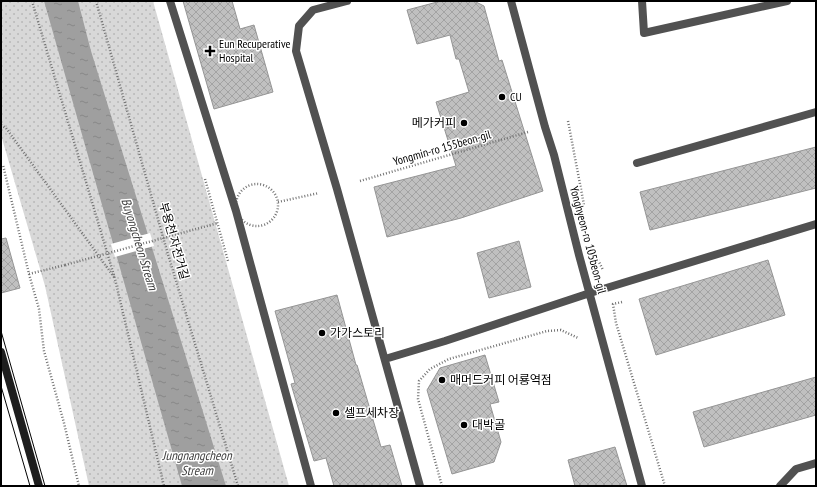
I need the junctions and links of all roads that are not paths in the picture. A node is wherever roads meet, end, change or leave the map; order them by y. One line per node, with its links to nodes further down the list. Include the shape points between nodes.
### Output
1 (170, 1): 14 (street, via 236,211)
2 (347, 1): 11 (street, via 313,10 299,26 296,51)
3 (511, 1): 9 (street, Yonghyeon-ro 105beon-gil)
4 (642, 1): 5 (street, via 644,33)
5 (787, 1)
6 (816, 112): 7 (street)
7 (637, 163)
8 (816, 224): 9 (street)
9 (590, 293): 11 (street); 16 (street, Yonghyeon-ro 105beon-gil)
10 (1, 352): 13 (main road)
11 (385, 359): 15 (street)
12 (816, 463): 17 (street, via 796,469)
13 (39, 486)
14 (311, 486)
15 (420, 486)
16 (642, 486)
17 (780, 486)

